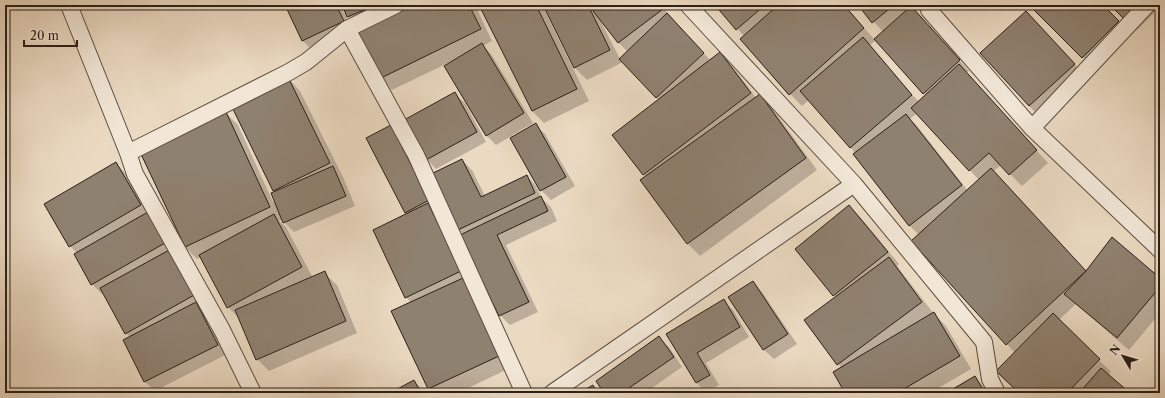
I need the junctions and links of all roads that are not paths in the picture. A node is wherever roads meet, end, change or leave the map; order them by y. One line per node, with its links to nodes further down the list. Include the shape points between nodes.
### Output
1 (69, 5): 8 (street)
2 (396, 5): 6 (street)
3 (688, 5): 9 (street)
4 (930, 5): 7 (street, via 929,10)
5 (1148, 5): 7 (street)
6 (347, 29): 8 (street, via 306,62 289,72); 12 (street, via 416,155)
7 (1032, 128): 10 (street)
8 (128, 154): 11 (street, via 135,174 222,330)
9 (854, 184): 13 (street); 14 (street, via 984,342 990,379)
10 (1160, 250)
11 (253, 393)
12 (524, 393)
13 (552, 393)
14 (997, 393)

